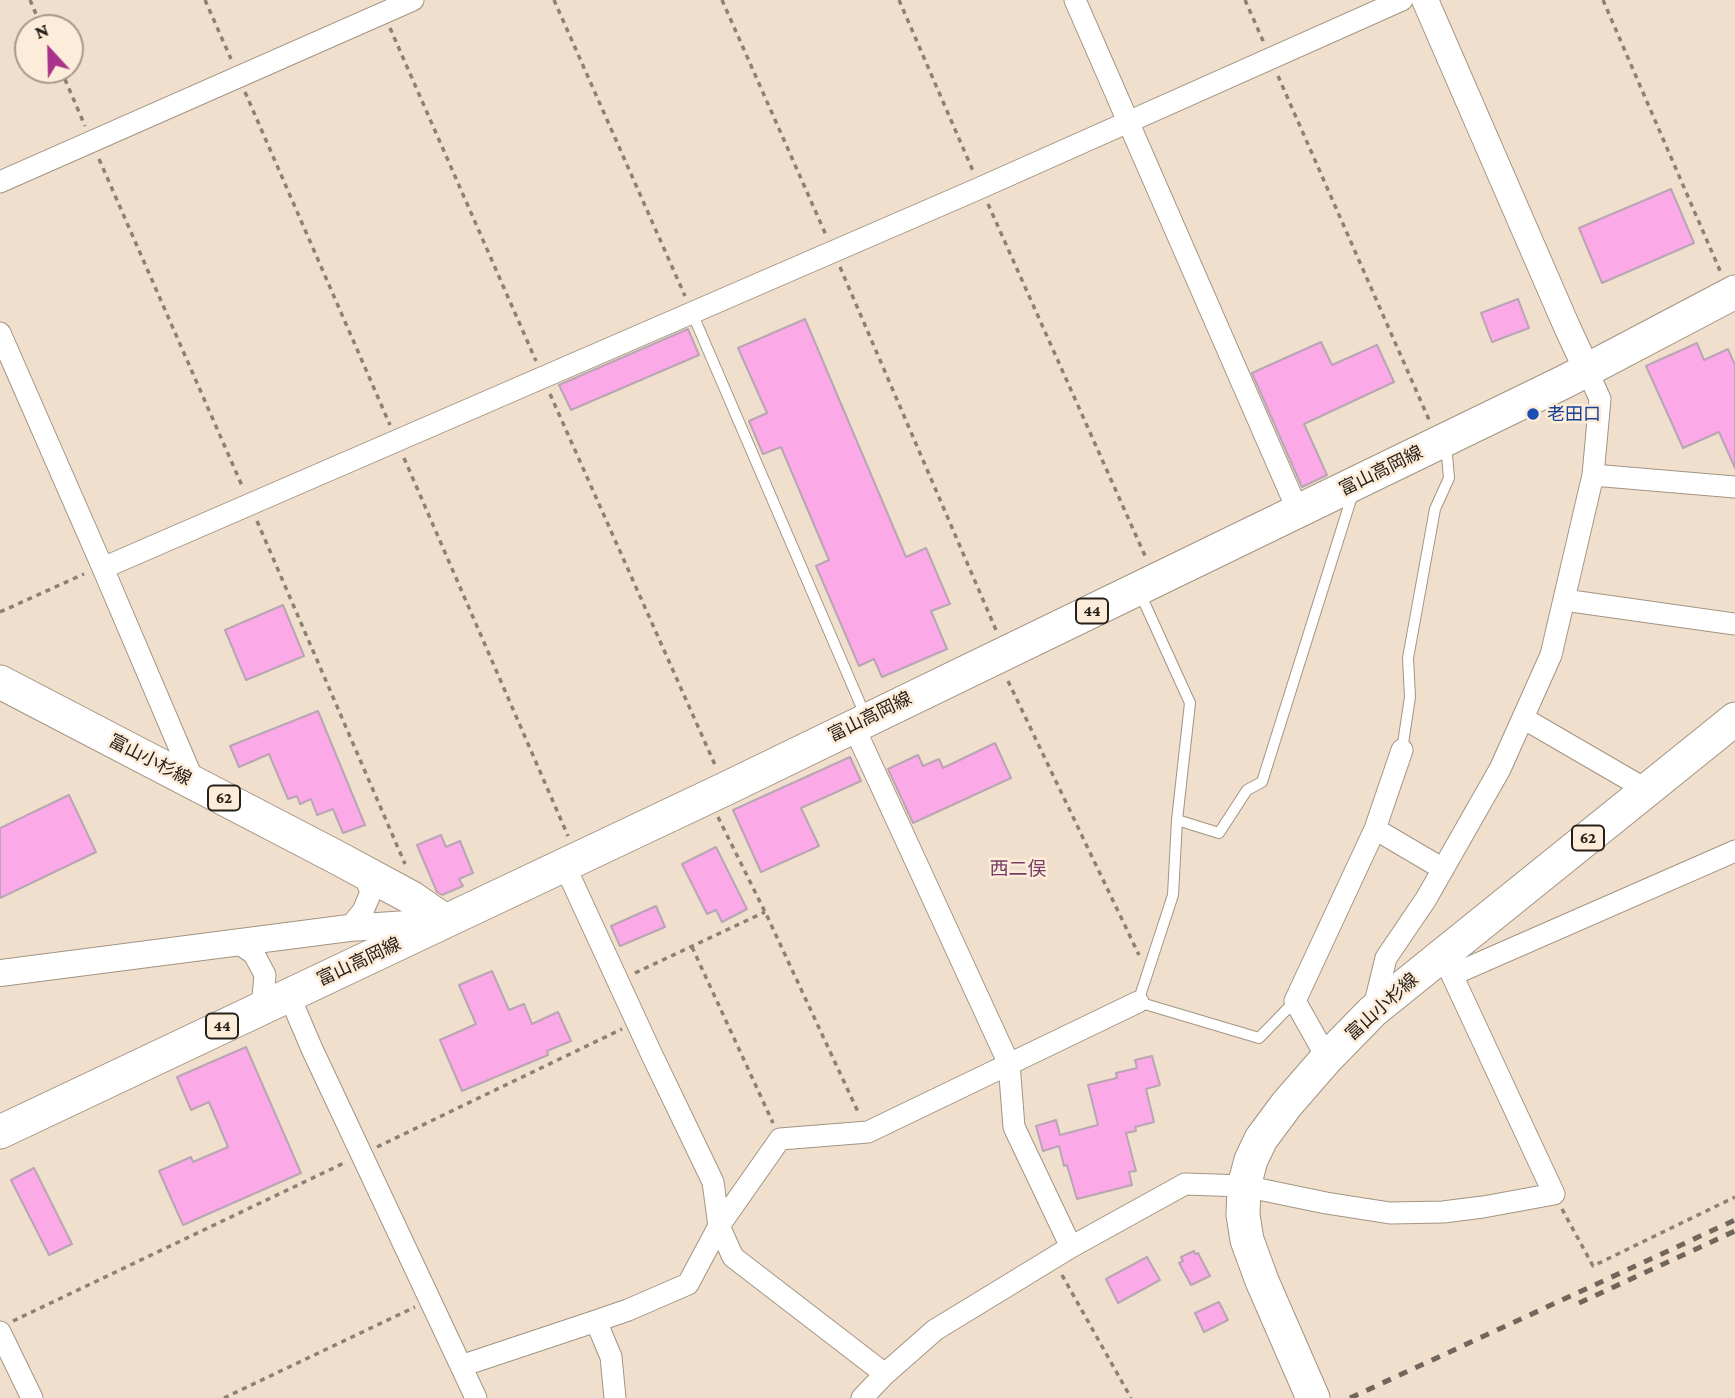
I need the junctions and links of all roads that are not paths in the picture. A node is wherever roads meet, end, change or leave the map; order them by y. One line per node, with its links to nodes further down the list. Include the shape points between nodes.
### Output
1 (413, 0): 5 (street)
2 (1075, 0): 6 (street)
3 (1402, 0): 6 (street)
4 (1424, 0): 11 (street)
5 (381, 6): 7 (street)
6 (1128, 122): 9 (street); 16 (street)
7 (0, 182)
8 (1733, 293): 11 (main road, 富山高岡線 / 44)
9 (694, 318): 17 (street); 24 (lane)
10 (0, 333): 17 (street)
11 (1587, 370): 12 (main road, 富山高岡線 / 44); 13 (street, via 1600,399)
12 (1442, 441): 14 (main road, 富山高岡線 / 44); 25 (lane, via 1449,478 1435,509 1408,658 1410,697)
13 (1593, 475): 15 (street); 19 (street)
14 (1356, 483): 16 (main road, 富山高岡線 / 44); 28 (lane, via 1262,782 1247,790 1219,833)
15 (1735, 488)
16 (1298, 511): 18 (main road, 富山高岡線 / 44)
17 (102, 567): 26 (street)
18 (1147, 584): 24 (main road, 富山高岡線 / 44); 28 (lane, via 1190,703)
19 (1564, 600): 20 (street); 22 (street, via 1551,655)
20 (1735, 624)
21 (0, 682): 26 (main road, 富山小杉線 / 62)
22 (1523, 718): 27 (street); 32 (street, via 1500,769)
23 (1735, 719): 27 (main road, 富山小杉線 / 62)
24 (860, 722): 31 (main road, 富山高岡線 / 44); 44 (street)
25 (1402, 750): 29 (street)
26 (194, 782): 33 (main road, 富山小杉線 / 62)
27 (1647, 790): 37 (main road, 富山小杉線 / 62)
28 (1177, 820): 41 (lane, via 1173,895)
29 (1375, 829): 32 (street); 40 (street)
30 (1735, 852): 37 (street)
31 (564, 864): 34 (main road, 富山高岡線 / 44); 47 (street, via 713,1182)
32 (1443, 869): 42 (street, via 1386,958)
33 (363, 872): 34 (main road, 富山小杉線 / 62); 35 (street, via 371,892)
34 (445, 921): 35 (street); 39 (main road, 富山高岡線 / 44)
35 (349, 928): 36 (street)
36 (237, 942): 38 (street); 39 (street, via 254,954)
37 (1447, 965): 42 (main road, 富山小杉線 / 62); 46 (street, via 1554,1194 1470,1209 1391,1213)
38 (0, 973)
39 (275, 1001): 45 (main road, 富山高岡線 / 44); 51 (street, via 312,1049)
40 (1295, 1001): 41 (lane, via 1259,1038); 43 (street)
41 (1138, 1002): 44 (street)
42 (1373, 1011): 43 (main road, 富山小杉線 / 62)
43 (1327, 1058): 46 (main road, 富山小杉線 / 62, via 1261,1139)
44 (1009, 1064): 47 (street, via 867,1132 780,1139); 48 (street, via 1014,1127)
45 (0, 1132)
46 (1244, 1186): 48 (street, via 1185,1184); 57 (main road, 富山小杉線 / 62, via 1247,1240)
47 (719, 1226): 49 (street, via 688,1284); 52 (street, via 733,1257)
48 (1071, 1247): 52 (street, via 935,1330)
49 (596, 1321): 51 (street); 53 (street, via 611,1357)
50 (6, 1327): 54 (street)
51 (461, 1366): 55 (street)
52 (886, 1374): 56 (street)
53 (608, 1396)
54 (32, 1398)
55 (476, 1398)
56 (862, 1398)
57 (1313, 1398)

